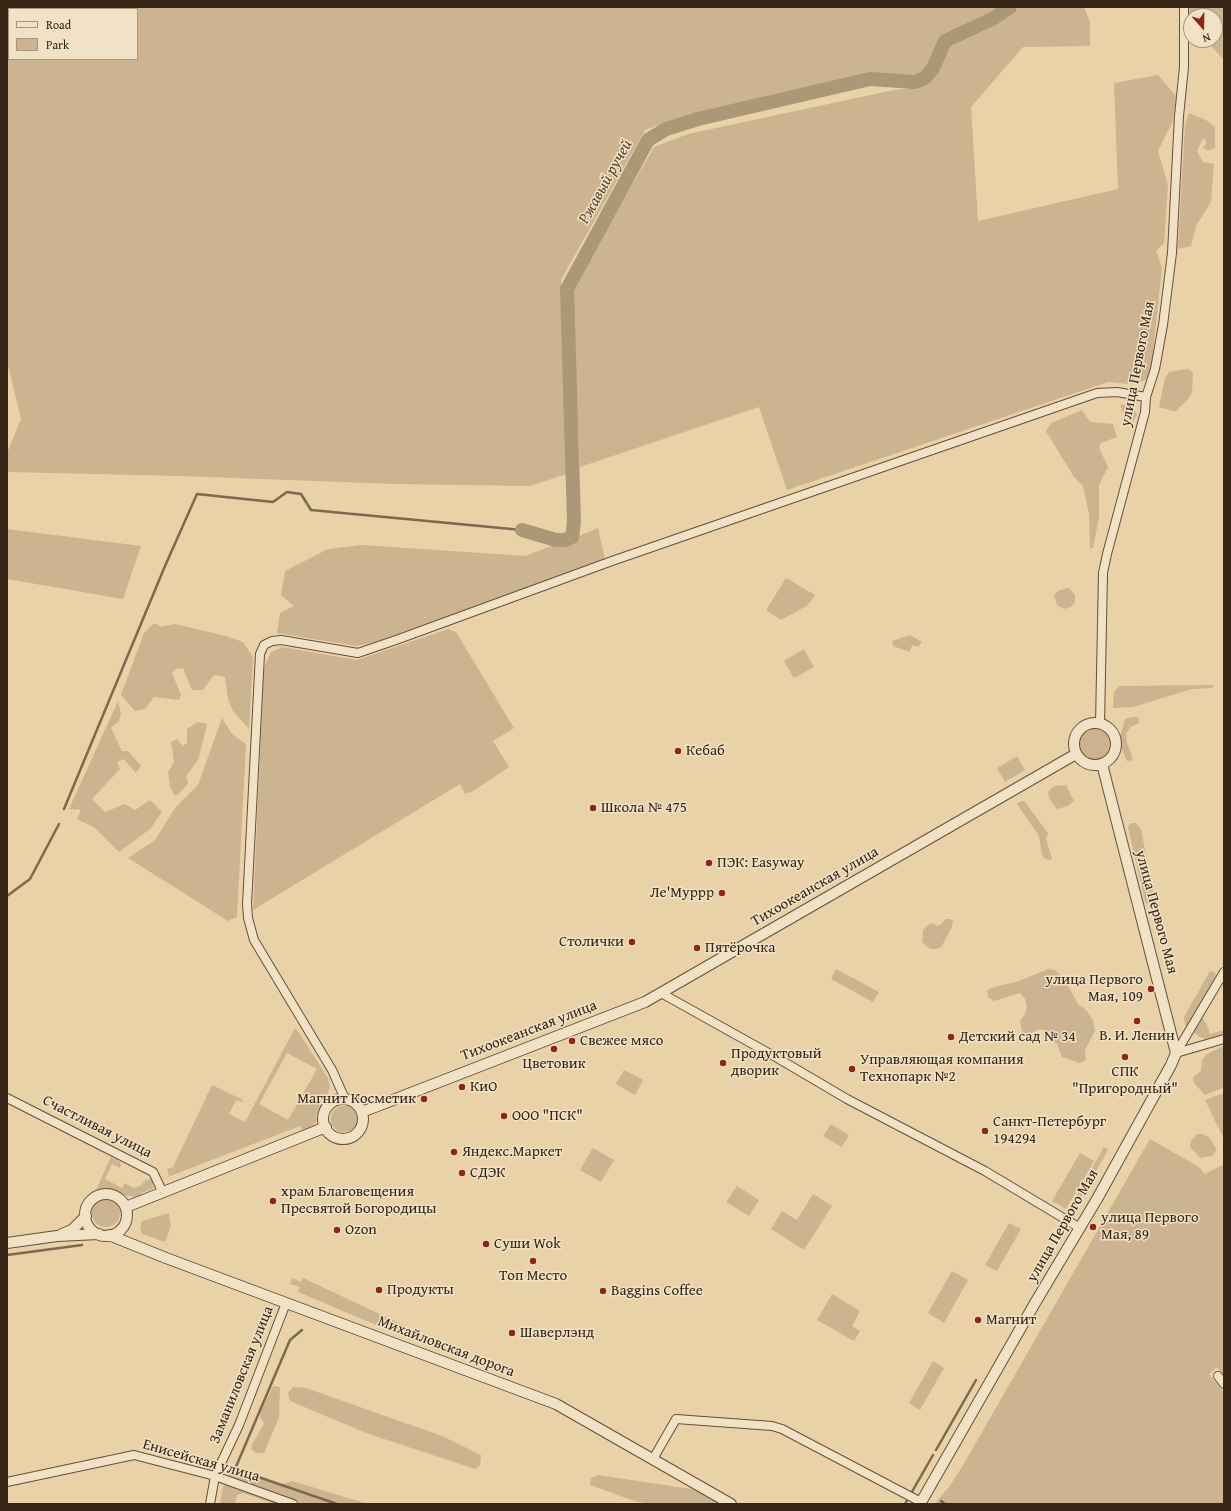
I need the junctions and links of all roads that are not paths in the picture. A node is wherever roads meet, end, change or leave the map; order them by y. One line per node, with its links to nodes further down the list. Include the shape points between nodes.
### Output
1 (1184, 7): 2 (street, улица Первого Мая, via 1184,67 1172,253 1163,325 1155,369)
2 (1146, 397): 3 (street, улица Первого Мая, via 1145,412 1103,573); 11 (street, via 1117,392 1097,393 358,652 281,640 264,645 260,654 248,918 254,940 332,1070)
3 (1100, 724): 4 (street, via 1084,726 1078,731 1074,738); 5 (street, via 1111,731 1116,744 1112,756)
4 (1076, 754): 5 (street, via 1087,764); 7 (street, Тихоокеанская улица)
5 (1102, 764): 9 (street, улица Первого Мая)
6 (1224, 972): 9 (street)
7 (661, 993): 12 (street, Тихоокеанская улица, via 645,1002); 18 (street, via 847,1100 985,1171)
8 (1224, 1039): 9 (street)
9 (1176, 1054): 18 (street, улица Первого Мая)
10 (7, 1098): 14 (street, Счастливая улица, via 154,1172)
11 (345, 1099): 12 (street, via 356,1103); 13 (street, via 336,1100 329,1105 324,1119)
12 (362, 1112): 13 (street, via 361,1127 357,1134 350,1138 335,1137)
13 (326, 1127): 14 (street)
14 (163, 1192): 15 (street)
15 (126, 1207): 16 (street, via 117,1197 102,1194 90,1202); 17 (street)
16 (86, 1216): 19 (street, via 90,1227); 20 (street, Михайловская дорога, via 72,1230)
17 (126, 1222): 19 (street, via 117,1232); 22 (street, via 128,1236)
18 (1080, 1228): 29 (street, улица Первого Мая)
19 (104, 1235): 20 (street, Михайловская дорога); 22 (street, Михайловская дорога)
20 (57, 1236): 21 (street, Михайловская дорога)
21 (7, 1243)
22 (137, 1246): 23 (street, Михайловская дорога)
23 (286, 1303): 26 (street, Михайловская дорога, via 556,1404); 27 (street, Заманиловская улица, via 239,1426)
24 (1218, 1376): 25 (street)
25 (1224, 1384)
26 (652, 1460): 29 (street, via 676,1418 772,1426); 32 (street, Михайловская дорога)
27 (215, 1476): 28 (street, Енисейская улица, via 134,1456); 30 (street, Заманиловская улица); 31 (street, Енисейская улица)
28 (7, 1482)
29 (921, 1503)
30 (210, 1504)
31 (293, 1504)
32 (732, 1504)

